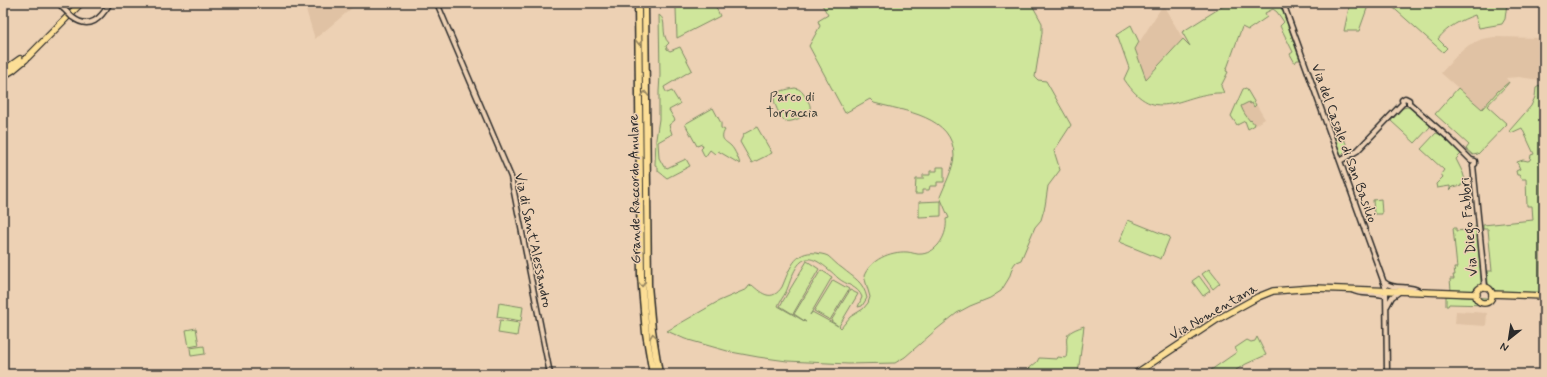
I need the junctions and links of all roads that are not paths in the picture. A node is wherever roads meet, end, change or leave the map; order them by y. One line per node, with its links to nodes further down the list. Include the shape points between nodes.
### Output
1 (59, 3): 4 (street, bridge, via 72,17 81,22 92,22 102,16)
2 (76, 3): 9 (main road, via 24,56)
3 (81, 3): 10 (main road, via 25,60)
4 (110, 3)
5 (437, 3): 24 (street, Via di Sant'Alessandro, via 511,177)
6 (638, 3): 22 (highway, Grande Raccordo Anulare, one-way to 22, via 641,276)
7 (645, 3): 21 (highway, Grande Raccordo Anulare, one-way to 7, via 647,270)
8 (1282, 3): 11 (street, Via del Casale di San Basilio)
9 (3, 71)
10 (3, 76)
11 (1340, 160): 12 (street, Via del Casale di San Basilio); 13 (street, Via Diego Fabbri, via 1357,151 1403,103 1408,103 1451,140 1473,165)
12 (1384, 282): 15 (street, Via Nomentana); 16 (street, Via del Casale di San Basilio)
13 (1485, 287): 17 (main road, via 1480,288); 18 (main road)
14 (1400, 291): 15 (main road, Via Nomentana); 16 (main road, Via Nomentana); 20 (street, via 1392,298)
15 (1419, 292): 17 (main road, Via Nomentana)
16 (1386, 293): 20 (street, Via del Casale di San Basilio); 23 (main road, Via Nomentana, via 1308,288 1267,293 1212,323)
17 (1477, 294): 18 (main road, via 1479,300 1484,302 1490,300)
18 (1492, 294): 19 (main road)
19 (1544, 296)
20 (1386, 309): 27 (street, Via del Casale di San Basilio)
21 (655, 353): 25 (highway, Grande Raccordo Anulare); 26 (highway)
22 (652, 373)
23 (1139, 373)
24 (550, 374)
25 (659, 374)
26 (663, 374)
27 (1387, 374)

